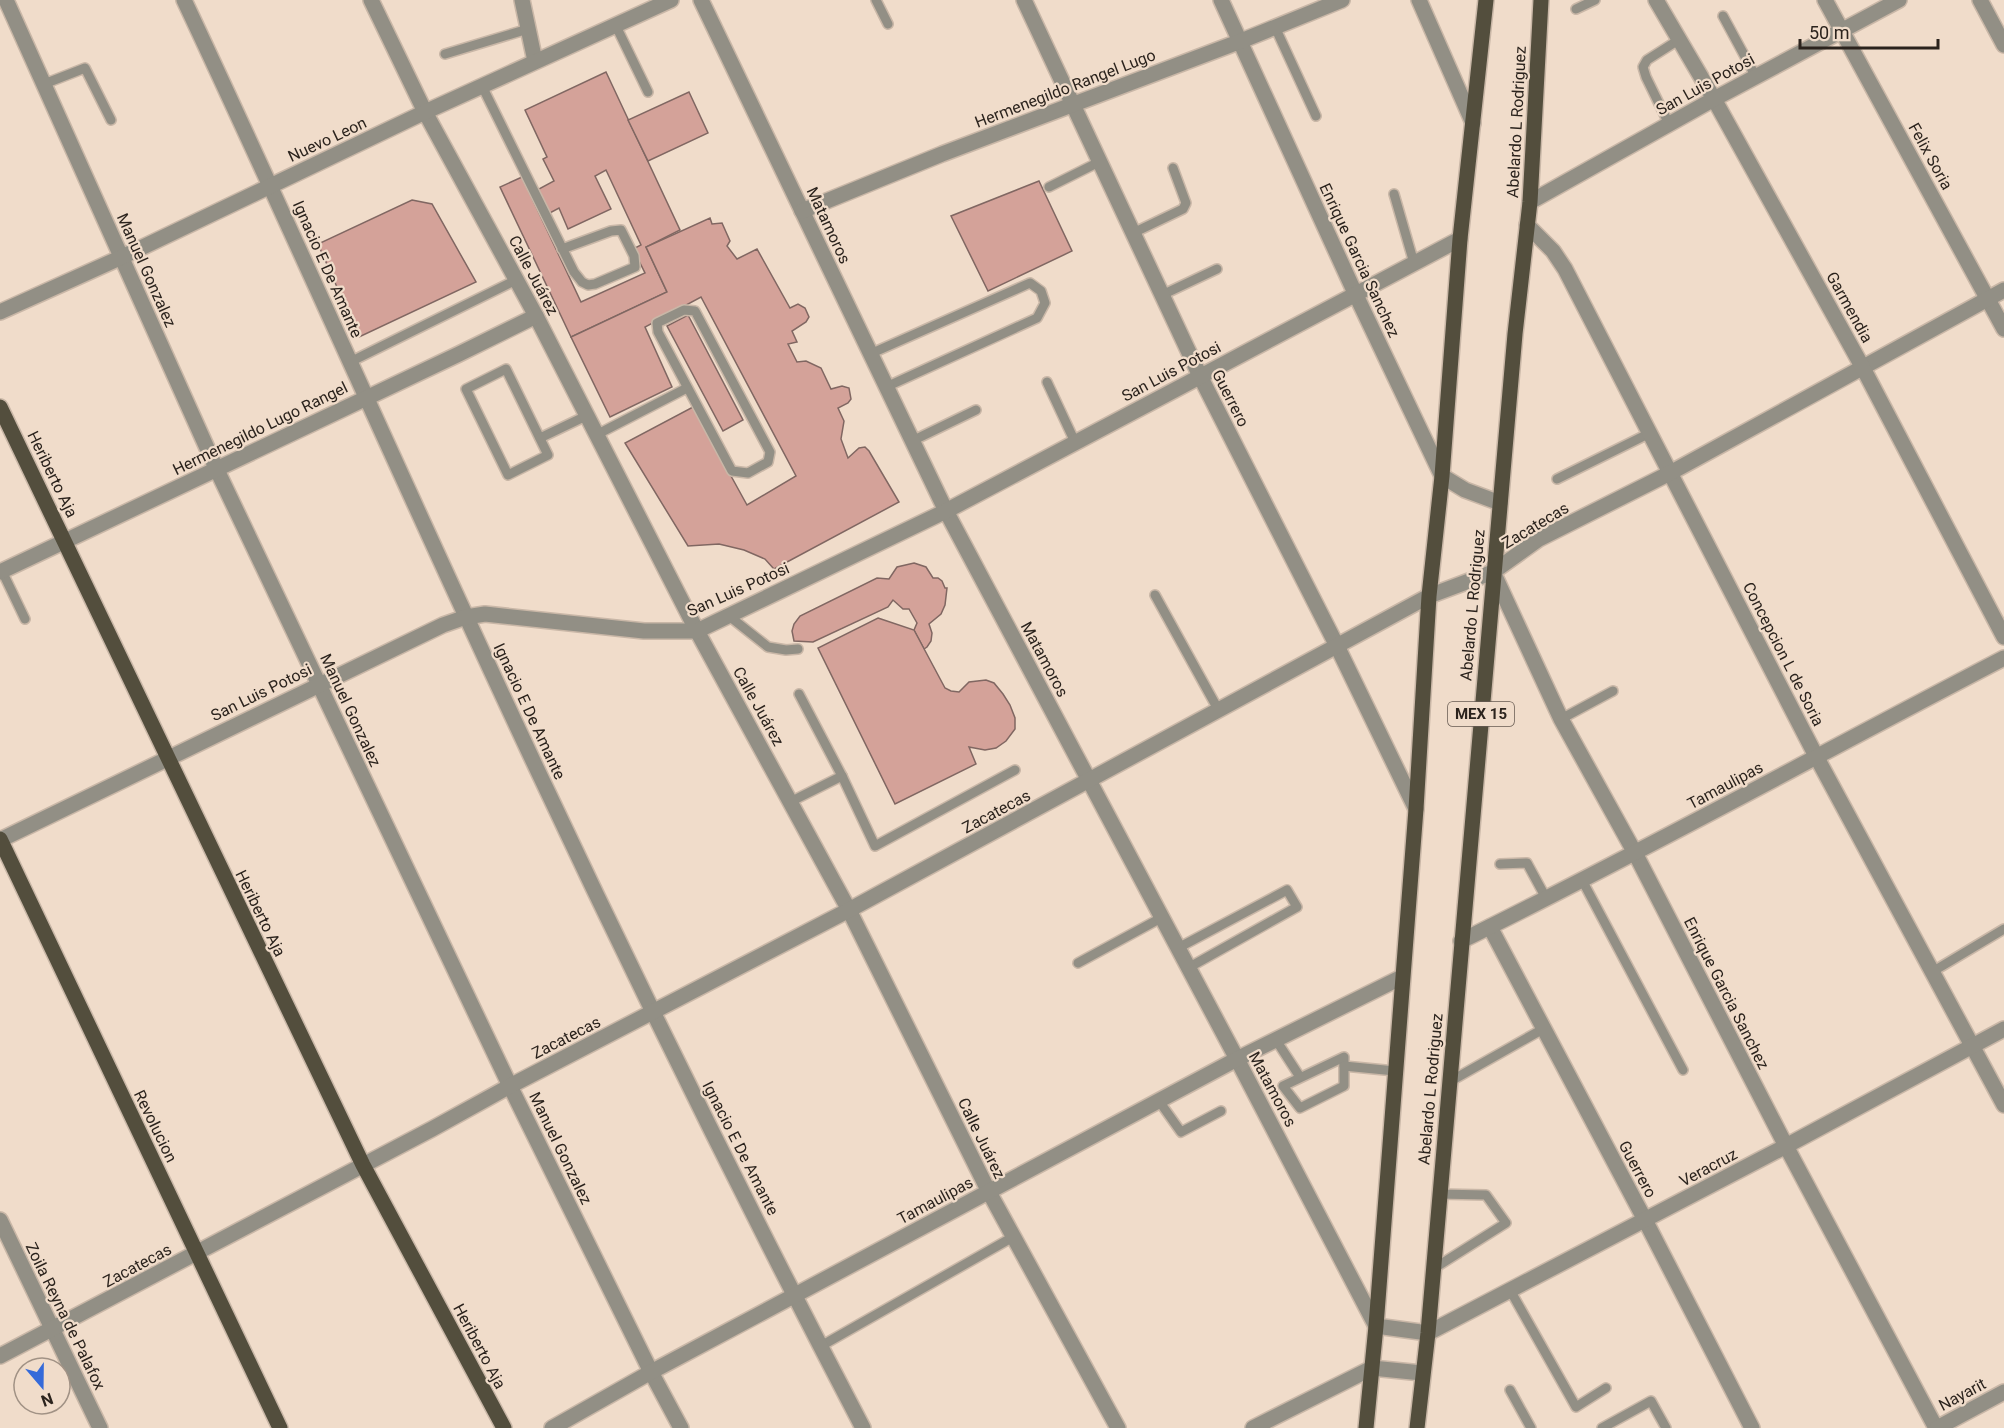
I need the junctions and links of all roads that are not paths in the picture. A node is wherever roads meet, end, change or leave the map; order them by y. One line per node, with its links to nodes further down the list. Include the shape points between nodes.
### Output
1 (184, 0): 44 (street, Ignacio E De Amante)
2 (371, 0): 37 (street, Calle Juárez)
3 (522, 0): 24 (street)
4 (671, 0): 22 (street, Nuevo Leon)
5 (701, 0): 48 (street, Matamoros)
6 (876, 0): 21 (lane)
7 (1024, 0): 36 (street, Guerrero)
8 (1221, 0): 27 (street, Enrique Garcia Sanchez)
9 (1342, 0): 23 (street, Hermenegildo Rangel Lugo)
10 (1419, 0): 40 (street)
11 (1486, 0): 40 (main road)
12 (1541, 0): 47 (main road, Abelardo L Rodriguez / MEX 15)
13 (1595, 0): 19 (lane)
14 (1656, 0): 26 (street, Garmendia)
15 (1825, 0): 25 (street, Felix Soria)
16 (1899, 0): 25 (street, San Luis Potosi)
17 (1980, 0): 28 (street)
18 (8, 4): 32 (street, Manuel Gonzalez)
19 (1576, 9)
20 (1723, 16): 31 (lane)
21 (888, 24)
22 (616, 26): 30 (street, Nuevo Leon); 34 (lane)
23 (1275, 27): 27 (street, Hermenegildo Rangel Lugo); 38 (lane)
24 (528, 28): 29 (lane); 30 (street)
25 (1842, 31): 31 (street, San Luis Potosi); 60 (street, Felix Soria)
26 (1680, 39): 35 (street, Garmendia); 41 (lane, via 1647,60 1643,67)
27 (1241, 41): 36 (street, Hermenegildo Rangel Lugo); 58 (street, Enrique Garcia Sanchez)
28 (2004, 45)
29 (445, 54)
30 (536, 62): 33 (street, Nuevo Leon)
31 (1756, 77): 35 (street, San Luis Potosi)
32 (44, 84): 39 (lane, via 85,68); 53 (street, Manuel Gonzalez)
33 (482, 86): 37 (street, Nuevo Leon); 52 (lane)
34 (648, 92)
35 (1714, 99): 41 (street, San Luis Potosi); 66 (street, Garmendia)
36 (1072, 104): 42 (street, Guerrero); 48 (street, Hermenegildo Rangel Lugo)
37 (425, 112): 44 (street, Nuevo Leon); 56 (street, Calle Juárez)
38 (1316, 116)
39 (111, 120)
40 (1473, 123): 51 (main road)
41 (1669, 124): 47 (street, San Luis Potosi)
42 (1099, 162): 45 (lane); 50 (street, Guerrero)
43 (1173, 168): 50 (lane, via 1186,203 1183,209)
44 (271, 185): 53 (street, Nuevo Leon); 65 (street, Ignacio E De Amante)
45 (1049, 187)
46 (1394, 194): 54 (lane)
47 (1530, 202): 49 (main road, Abelardo L Rodriguez / MEX 15)
48 (802, 211): 64 (street, Matamoros)
49 (1527, 225): 75 (street, Concepcion L de Soria, via 1565,269); 84 (main road, Abelardo L Rodriguez / MEX 15)
50 (1133, 233): 59 (street, Guerrero)
51 (1460, 239): 54 (street, San Luis Potosi); 82 (main road)
52 (562, 249): 52 (lane, via 621,230 635,267 588,285 574,273)
53 (122, 257): 61 (street, Nuevo Leon); 80 (street, Manuel Gonzalez)
54 (1414, 263): 58 (street, San Luis Potosi)
55 (1217, 269): 59 (lane)
56 (516, 280): 62 (street, Calle Juárez); 65 (lane)
57 (2004, 290): 60 (street, Zacatecas)
58 (1354, 293): 67 (street, San Luis Potosi); 82 (street, Enrique Garcia Sanchez)
59 (1162, 295): 67 (street, Guerrero)
60 (1988, 299): 63 (street, Felix Soria); 66 (street, Zacatecas)
61 (0, 312)
62 (536, 315): 71 (street, Hermenegildo Lugo Rangel); 74 (street, Calle Juárez)
63 (2004, 329)
64 (870, 354): 69 (street, Matamoros); 69 (lane, via 1030,283 1041,291 1045,303 1037,318)
65 (350, 362): 71 (street, Ignacio E De Amante)
66 (1863, 368): 81 (street, Zacatecas); 95 (street, Garmendia)
67 (1200, 376): 79 (street, San Luis Potosi); 96 (street, Guerrero)
68 (1047, 382): 79 (lane)
69 (886, 387): 78 (street, Matamoros)
70 (687, 388): 70 (lane, via 657,324 684,310 695,311 770,452 768,462 748,473 732,471); 76 (lane)
71 (366, 397): 80 (street, Hermenegildo Lugo Rangel); 92 (street, Ignacio E De Amante)
72 (0, 407): 86 (main road, Heriberto Aja)
73 (976, 410): 78 (lane)
74 (586, 416): 76 (street, Calle Juárez); 77 (lane)
75 (1650, 433): 81 (street, Concepcion L de Soria); 83 (lane)
76 (596, 435): 94 (street, Calle Juárez)
77 (540, 438): 77 (lane, via 506,369 466,389 508,475 548,455)
78 (912, 441): 85 (street, Matamoros)
79 (1076, 442): 85 (street, San Luis Potosi)
80 (216, 468): 86 (street, Hermenegildo Lugo Rangel); 99 (street, Manuel Gonzalez)
81 (1670, 473): 88 (street, Zacatecas, via 1539,539); 104 (street, Concepcion L de Soria)
82 (1442, 476): 84 (street); 90 (main road)
83 (1557, 479)
84 (1500, 503): 88 (main road, Abelardo L Rodriguez / MEX 15)
85 (946, 511): 91 (street, San Luis Potosi); 108 (street, Matamoros)
86 (65, 542): 87 (street, Hermenegildo Lugo Rangel); 105 (main road, Heriberto Aja)
87 (1, 572): 93 (lane)
88 (1493, 572): 90 (street, Zacatecas); 103 (street, Enrique Garcia Sanchez); 120 (main road, Abelardo L Rodriguez / MEX 15)
89 (1155, 595): 102 (lane)
90 (1429, 596): 96 (street, Zacatecas); 110 (main road)
91 (729, 616): 94 (street, San Luis Potosi); 97 (lane, via 768,647)
92 (466, 617): 94 (street, San Luis Potosi, via 484,614 644,632); 99 (street, San Luis Potosi); 126 (street, Ignacio E De Amante)
93 (25, 619)
94 (697, 631): 109 (street, Calle Juárez)
95 (2004, 637)
96 (1337, 646): 102 (street, Zacatecas); 110 (street, Guerrero)
97 (798, 649)
98 (2004, 658): 104 (street, Tamaulipas)
99 (319, 684): 105 (street, San Luis Potosi); 137 (street, Manuel Gonzalez)
100 (1613, 691): 103 (lane)
101 (799, 694): 107 (lane)
102 (1218, 711): 108 (street, Zacatecas)
103 (1561, 720): 112 (street, Enrique Garcia Sanchez)
104 (1816, 756): 112 (street, Tamaulipas); 124 (street, Concepcion L de Soria)
105 (167, 758): 111 (street, San Luis Potosi); 142 (main road, Heriberto Aja)
106 (1015, 770): 107 (lane, via 875,846)
107 (842, 776): 109 (lane)
108 (1089, 781): 116 (street, Zacatecas); 117 (street, Matamoros)
109 (790, 802): 116 (street, Calle Juárez)
110 (1416, 808): 125 (main road)
111 (0, 840): 148 (main road, Revolucion)
112 (1635, 853): 114 (street, Tamaulipas); 141 (street, Enrique Garcia Sanchez)
113 (1500, 864): 115 (lane, via 1527,863)
114 (1582, 880): 115 (street, Tamaulipas); 133 (lane)
115 (1546, 898): 118 (street, Tamaulipas)
116 (849, 910): 126 (street, Zacatecas); 143 (street, Calle Juárez)
117 (1161, 918): 121 (street, Matamoros); 122 (lane)
118 (1490, 927): 120 (street, Tamaulipas); 127 (street, Guerrero)
119 (2004, 929): 124 (lane)
120 (1461, 941): 136 (main road, Abelardo L Rodriguez / MEX 15)
121 (1178, 948): 123 (street, Matamoros); 123 (lane, via 1287,890 1297,908)
122 (1078, 963)
123 (1188, 968): 131 (street, Matamoros)
124 (1932, 972): 130 (street, Concepcion L de Soria)
125 (1402, 977): 129 (street, Tamaulipas); 134 (main road)
126 (653, 1012): 137 (street, Zacatecas); 151 (street, Ignacio E De Amante)
127 (1543, 1029): 136 (lane); 146 (street, Guerrero)
128 (2004, 1029): 130 (street, Veracruz)
129 (1276, 1040): 131 (street, Tamaulipas); 135 (lane)
130 (1972, 1046): 139 (street, Concepcion L de Soria); 141 (street, Veracruz)
131 (1237, 1059): 138 (street, Tamaulipas); 152 (street, Matamoros)
132 (1344, 1066): 134 (lane); 135 (lane, via 1344,1057); 135 (lane, via 1344,1086 1300,1108 1283,1086)
133 (1683, 1070)
134 (1395, 1071): 152 (main road)
135 (1300, 1077)
136 (1449, 1082): 144 (main road, Abelardo L Rodriguez / MEX 15)
137 (510, 1086): 142 (street, Zacatecas); 158 (street, Manuel Gonzalez)
138 (1159, 1101): 140 (lane, via 1181,1132); 143 (street, Tamaulipas)
139 (2004, 1105)
140 (1221, 1111)
141 (1786, 1146): 146 (street, Veracruz); 177 (street, Enrique Garcia Sanchez)
142 (363, 1165): 148 (street, Zacatecas); 167 (main road, Heriberto Aja)
143 (989, 1192): 147 (street, Calle Juárez); 151 (street, Tamaulipas)
144 (1439, 1194): 149 (main road, Abelardo L Rodriguez / MEX 15); 149 (lane, via 1486,1195 1506,1223)
145 (0, 1220): 153 (street, Zoila Reyna de Palafox)
146 (1645, 1220): 150 (street, Veracruz); 176 (street, Guerrero)
147 (1013, 1237): 155 (lane); 171 (street, Calle Juárez)
148 (198, 1253): 153 (street, Zacatecas); 166 (main road, Revolucion)
149 (1433, 1269): 154 (main road, Abelardo L Rodriguez / MEX 15)
150 (1510, 1290): 154 (street, Veracruz); 160 (lane, via 1576,1407)
151 (794, 1295): 155 (street, Ignacio E De Amante); 158 (street, Tamaulipas)
152 (1376, 1326): 154 (street); 157 (main road)
153 (52, 1330): 156 (street, Zacatecas); 165 (street, Zoila Reyna de Palafox)
154 (1428, 1333): 159 (main road, Abelardo L Rodriguez / MEX 15)
155 (821, 1346): 170 (street, Ignacio E De Amante)
156 (0, 1356)
157 (1372, 1368): 159 (street); 172 (street); 173 (main road)
158 (651, 1372): 168 (street, Tamaulipas); 169 (street, Manuel Gonzalez)
159 (1422, 1373): 163 (main road, Abelardo L Rodriguez / MEX 15)
160 (1606, 1388)
161 (1510, 1390): 174 (lane)
162 (2004, 1392): 177 (street, Nayarit)
163 (1418, 1425)
164 (1605, 1427): 175 (lane, via 1651,1401)
165 (100, 1428)
166 (280, 1428)
167 (504, 1428)
168 (552, 1428)
169 (681, 1428)
170 (863, 1428)
171 (1118, 1428)
172 (1253, 1428)
173 (1366, 1428)
174 (1531, 1428)
175 (1665, 1428)
176 (1752, 1428)
177 (1936, 1428)

